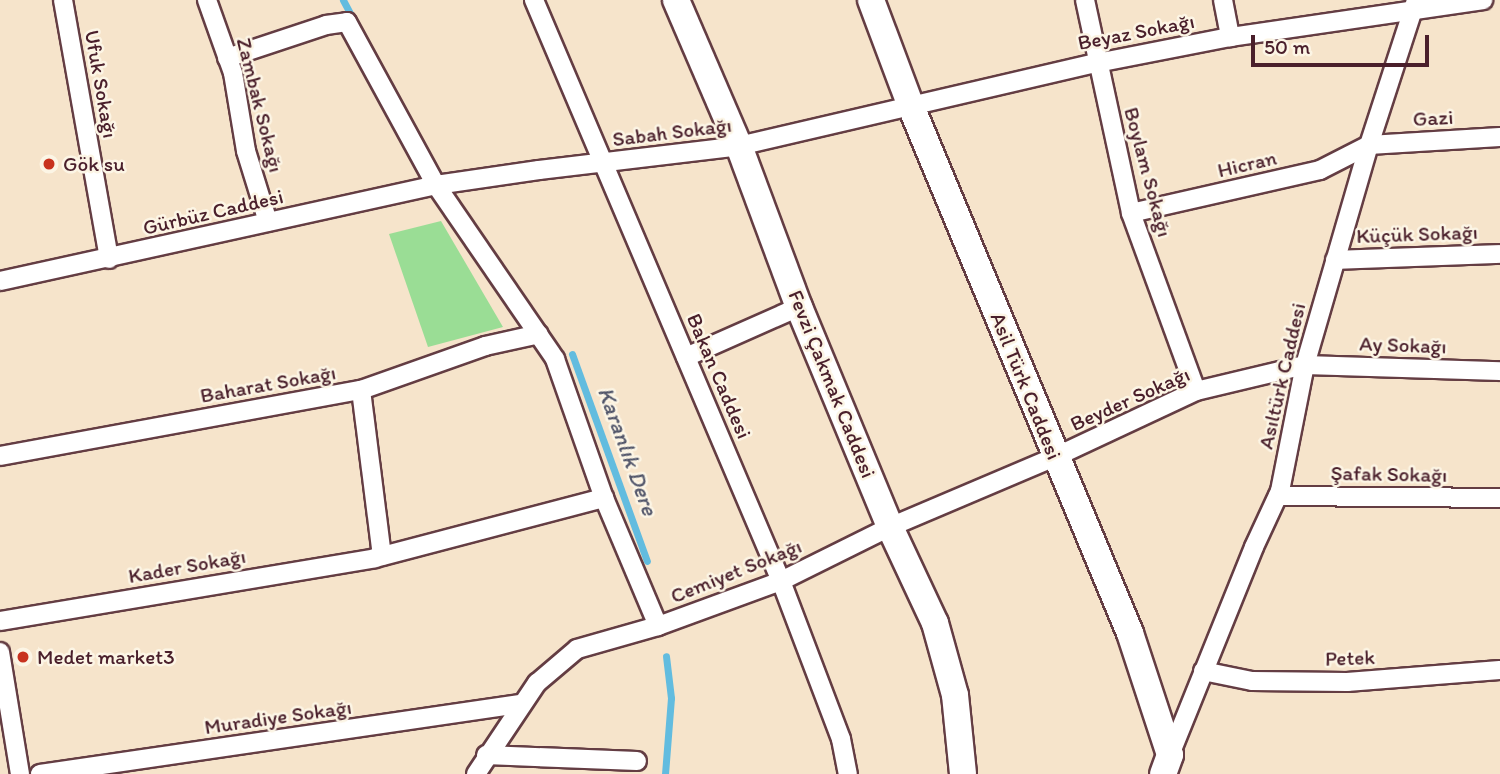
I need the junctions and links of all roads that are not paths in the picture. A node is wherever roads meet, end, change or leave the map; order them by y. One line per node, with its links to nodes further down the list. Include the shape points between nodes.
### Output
1 (63, 0): 22 (street, Ufuk Sokağı)
2 (206, 0): 11 (street, Zambak Sokağı)
3 (534, 0): 17 (street, Bakan Caddesi)
4 (676, 0): 16 (main road, Fevzi Çakmak Caddesi)
5 (871, 0): 13 (main road, Asil Türk Caddesi)
6 (1085, 0): 12 (street, Boylam Sokağı)
7 (1223, 0): 10 (street)
8 (1483, 0): 9 (street, Beyaz Sokağı)
9 (1415, 4): 10 (street, Beyaz Sokağı); 15 (street, Asıltürk Caddesi)
10 (1230, 37): 12 (street, Beyaz Sokağı)
11 (227, 58): 18 (street, via 347,22); 20 (street, Zambak Sokağı, via 240,104 246,151)
12 (1097, 63): 13 (street, Beyaz Sokağı); 19 (street, Boylam Sokağı)
13 (910, 104): 16 (street, Sabah Sokağı); 33 (main road, Asil Türk Caddesi)
14 (1500, 137): 15 (street, Gazi)
15 (1369, 145): 19 (street, Hicran, via 1320,170); 23 (street, Asıltürk Caddesi)
16 (739, 146): 17 (street, Sabah Sokağı); 25 (main road, Fevzi Çakmak Caddesi)
17 (602, 164): 18 (street, Sabah Sokağı); 27 (street, Bakan Caddesi)
18 (436, 185): 20 (street, Gürbüz Caddesi); 26 (street)
19 (1131, 214): 31 (street, Boylam Sokağı)
20 (268, 222): 22 (street, Gürbüz Caddesi)
21 (1500, 254): 23 (street, Küçük Sokağı)
22 (108, 259): 24 (street, Gürbüz Caddesi)
23 (1335, 260): 28 (street, Asıltürk Caddesi)
24 (0, 281)
25 (799, 307): 27 (street); 37 (main road, Fevzi Çakmak Caddesi)
26 (539, 334): 30 (street, Baharat Sokağı, via 485,346); 35 (street, via 555,359)
27 (686, 356): 39 (street, Bakan Caddesi)
28 (1305, 365): 29 (street, Ay Sokağı); 31 (street, Beyder Sokağı); 34 (street, Asıltürk Caddesi)
29 (1500, 371)
30 (361, 390): 32 (street, Baharat Sokağı); 38 (street)
31 (1196, 391): 33 (street, Beyder Sokağı)
32 (0, 456)
33 (1055, 457): 37 (street, Cemiyet Sokağı); 48 (main road, Asil Türk Caddesi, via 1129,633)
34 (1278, 496): 36 (street, Şafak Sokağı); 44 (street, Asıltürk Caddesi)
35 (604, 498): 38 (street, Kader Sokağı); 41 (street)
36 (1500, 498)
37 (890, 527): 39 (street, Cemiyet Sokağı); 53 (main road, Fevzi Çakmak Caddesi, via 935,623 956,695)
38 (382, 556): 40 (street, Kader Sokağı)
39 (781, 581): 41 (street, Cemiyet Sokağı); 52 (street, Bakan Caddesi, via 841,739)
40 (0, 621)
41 (658, 626): 45 (street, Cemiyet Sokağı, via 577,649 537,683)
42 (0, 652): 49 (street)
43 (1500, 670): 44 (street, Petek, via 1347,682 1252,681)
44 (1203, 671): 48 (street, Asıltürk Caddesi)
45 (522, 705): 46 (street, Cemiyet Sokağı); 50 (street, Muradiye Sokağı)
46 (486, 755): 47 (street); 51 (street, Cemiyet Sokağı)
47 (637, 761)
48 (1167, 764)
49 (20, 774)
50 (40, 774)
51 (476, 774)
52 (848, 774)
53 (963, 774)

